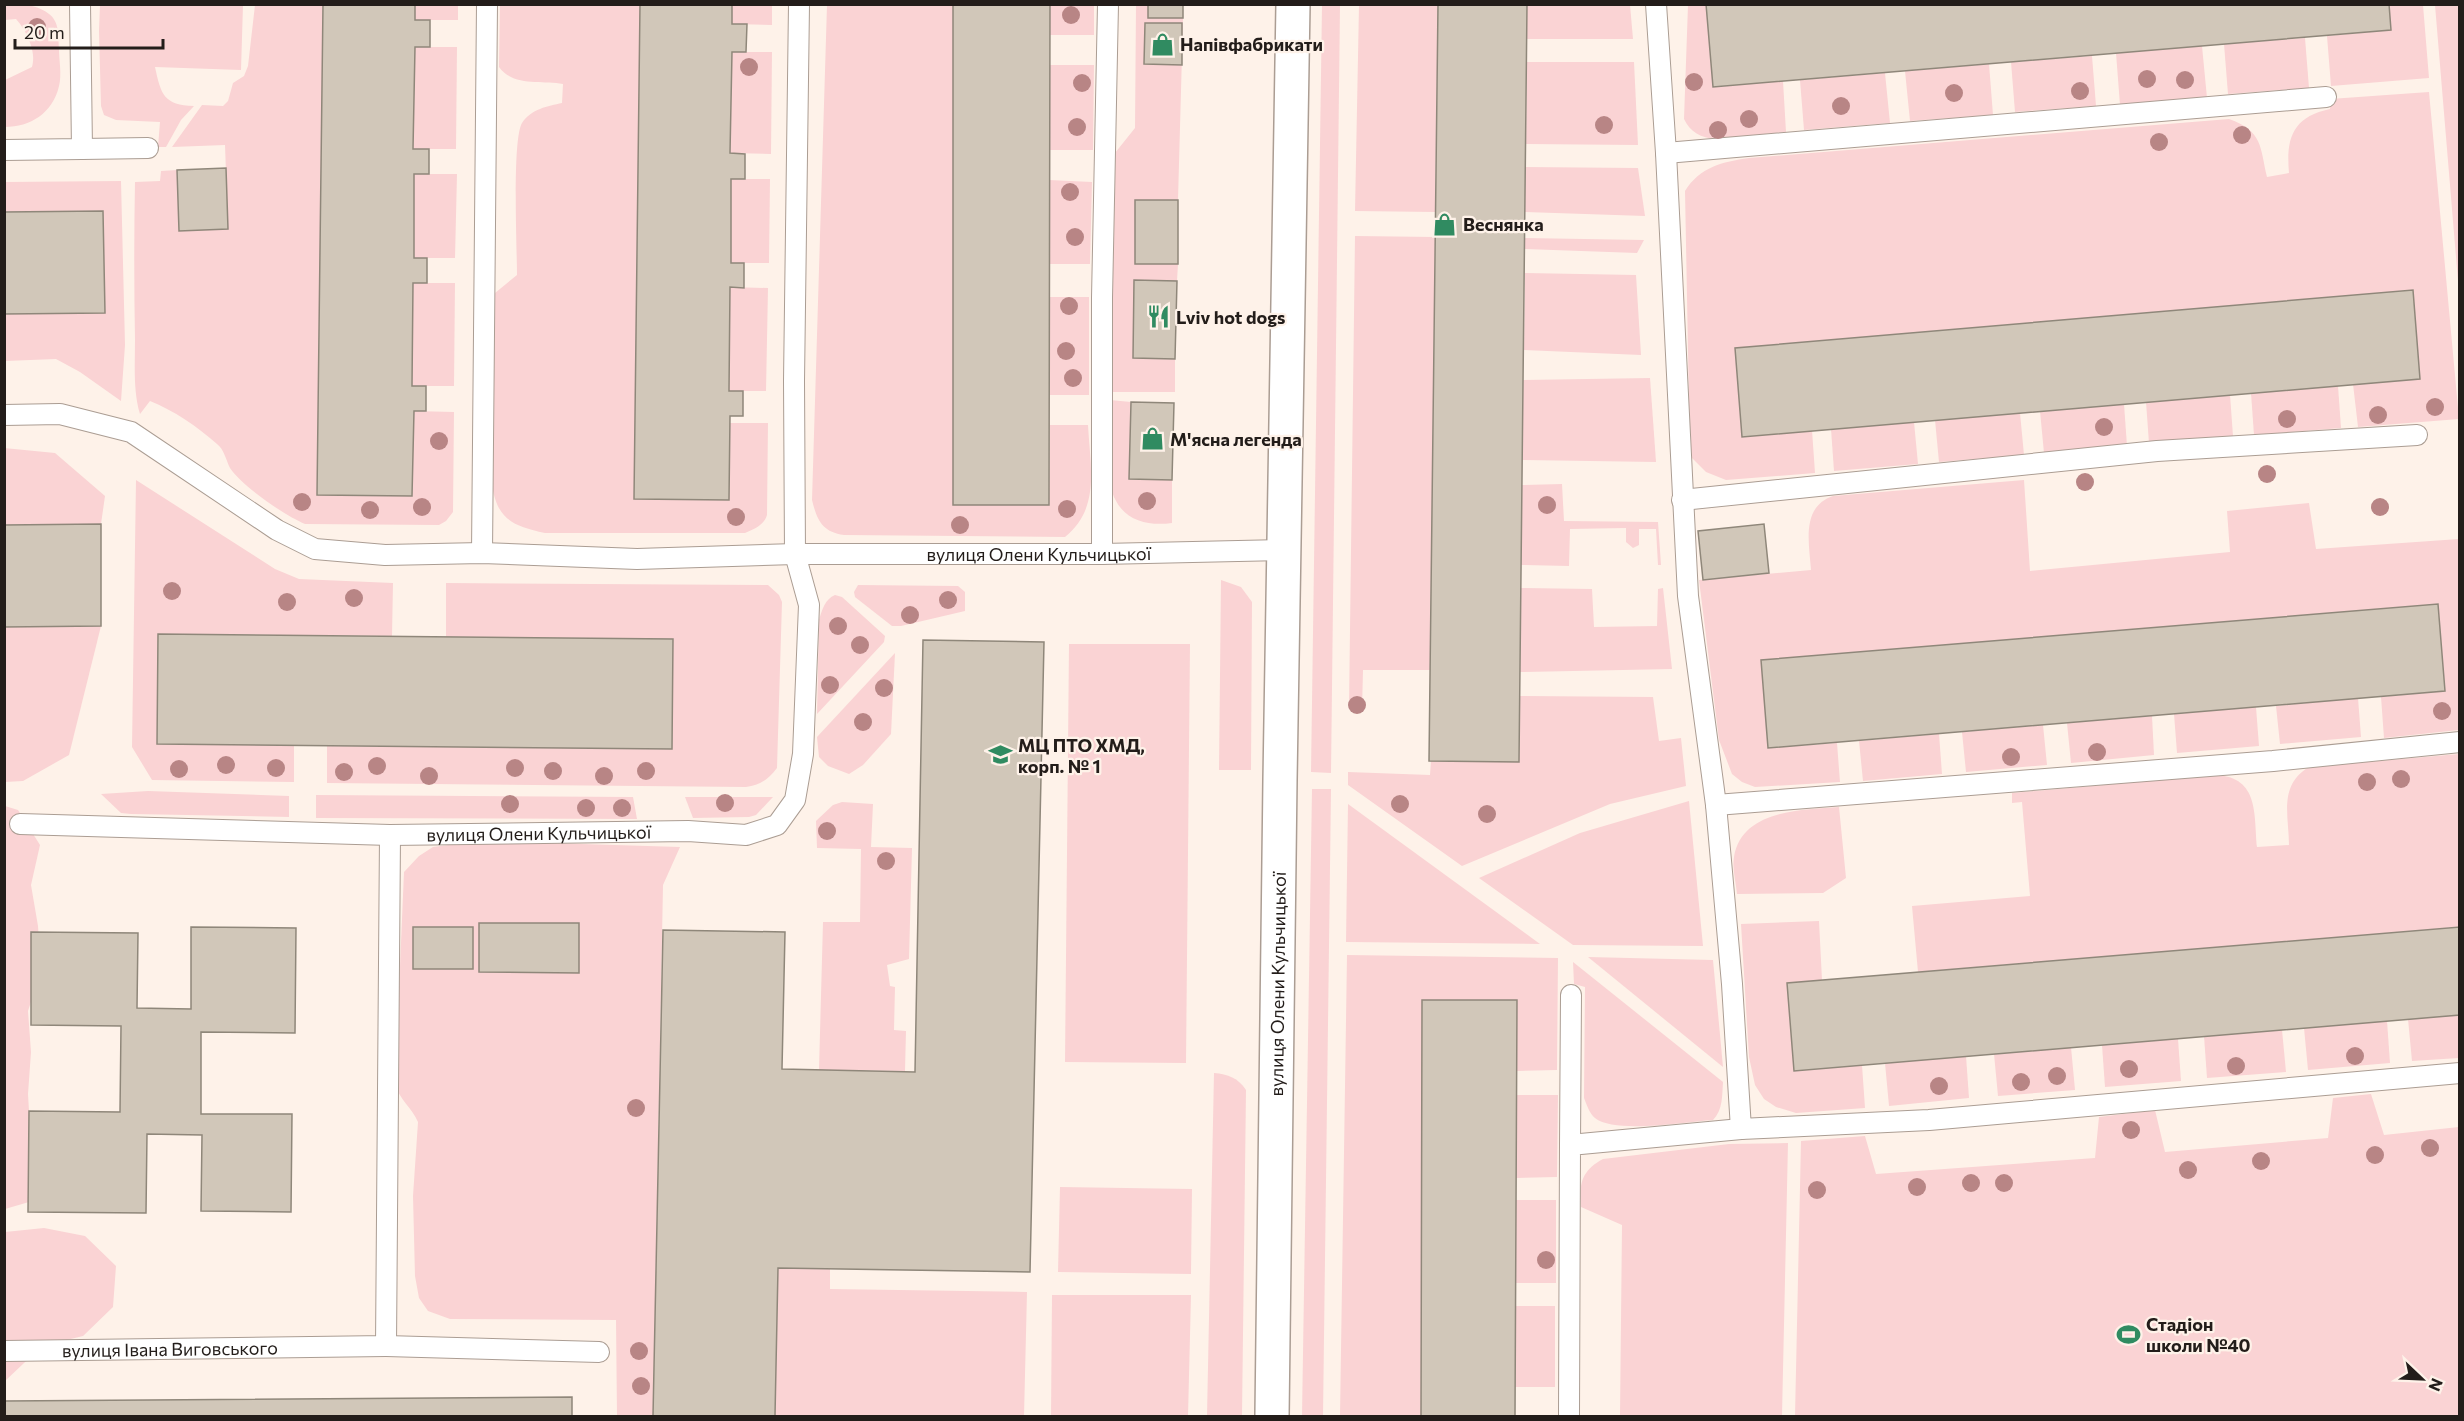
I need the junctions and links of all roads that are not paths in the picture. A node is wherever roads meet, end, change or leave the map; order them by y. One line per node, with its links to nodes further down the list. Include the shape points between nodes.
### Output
1 (80, 4): 9 (lane)
2 (487, 4): 16 (lane)
3 (799, 4): 17 (lane)
4 (1108, 4): 18 (lane)
5 (1293, 4): 15 (street, вулиця Олени Кульчицької)
6 (1656, 4): 11 (lane)
7 (2326, 97): 11 (lane)
8 (148, 148): 9 (lane)
9 (82, 149): 10 (lane)
10 (4, 150)
11 (1666, 153): 14 (lane)
12 (4, 415): 16 (lane, вулиця Олени Кульчицької, via 60,414 131,432 277,530 315,549 385,555)
13 (2417, 435): 14 (lane, via 2157,451)
14 (1682, 500): 20 (lane, via 1688,596)
15 (1285, 550): 18 (lane, вулиця Олени Кульчицької); 30 (street, вулиця Олени Кульчицької)
16 (482, 553): 17 (lane, вулиця Олени Кульчицької, via 637,559)
17 (795, 554): 18 (lane, вулиця Олени Кульчицької); 22 (lane, вулиця Олени Кульчицької, via 809,605 803,754 795,800 777,825 746,835 688,831)
18 (1102, 554)
19 (2460, 742): 20 (lane, via 2261,762)
20 (1716, 805): 25 (lane)
21 (20, 824): 22 (lane, вулиця Олени Кульчицької)
22 (390, 835): 27 (lane)
23 (1571, 995): 26 (lane)
24 (2460, 1073): 25 (lane, via 1929,1120)
25 (1741, 1129): 26 (lane)
26 (1570, 1145): 31 (lane)
27 (386, 1346): 28 (lane, вулиця Івана Виговського); 29 (lane, вулиця Івана Виговського)
28 (4, 1351)
29 (599, 1352)
30 (1272, 1416)
31 (1569, 1416)

